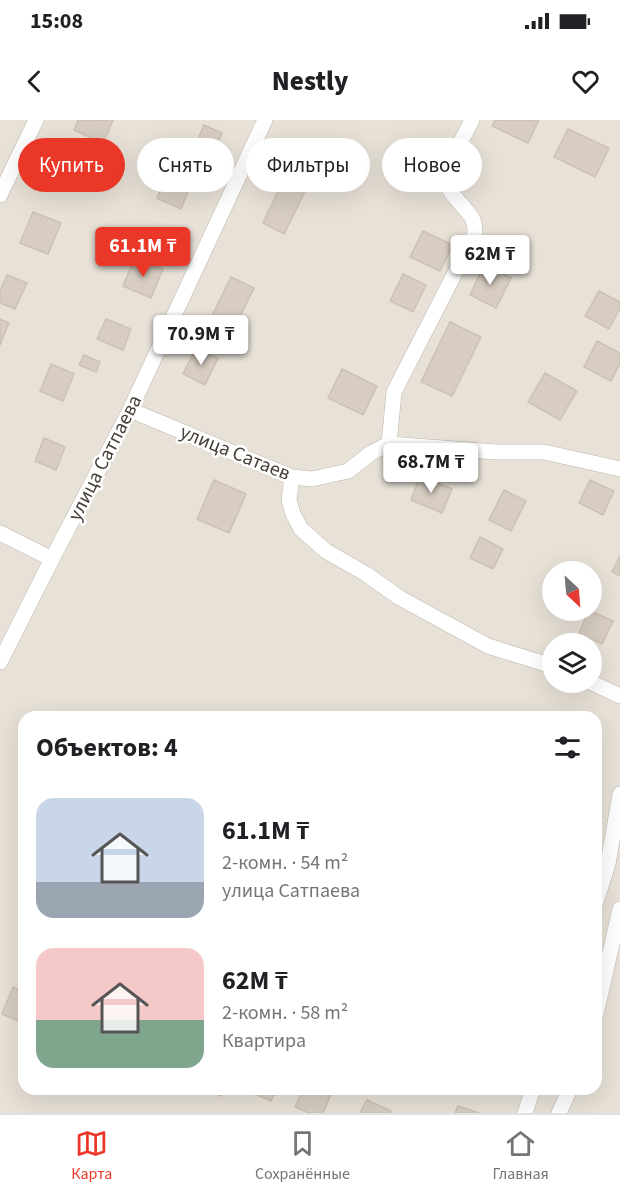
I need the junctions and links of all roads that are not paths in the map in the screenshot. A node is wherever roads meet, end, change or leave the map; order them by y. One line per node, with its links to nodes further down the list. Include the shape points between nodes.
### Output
1 (36, 120): 4 (street)
2 (265, 120): 5 (street, улица Сатпаева)
3 (472, 120): 6 (street, via 451,164 447,182 470,214 475,234 394,392)
4 (0, 195)
5 (130, 410): 8 (street, улица Сатаев); 10 (street, улица Сатпаева)
6 (389, 444): 7 (street, via 544,452); 8 (street, улица Сатаев, via 348,471 312,479)
7 (620, 469)
8 (292, 477): 12 (street, via 289,500 293,514 301,529 326,551 400,598 488,646)
9 (0, 533): 10 (street)
10 (52, 559): 11 (street, улица Сатпаева)
11 (0, 662)
12 (542, 663)
13 (602, 688): 14 (street)
14 (620, 696)
15 (620, 794): 16 (street)
16 (602, 883)
17 (620, 909): 18 (street)
18 (616, 939): 19 (street)
19 (602, 992)
20 (531, 1095): 22 (street)
21 (567, 1095): 23 (street)
22 (525, 1113)
23 (559, 1113)

